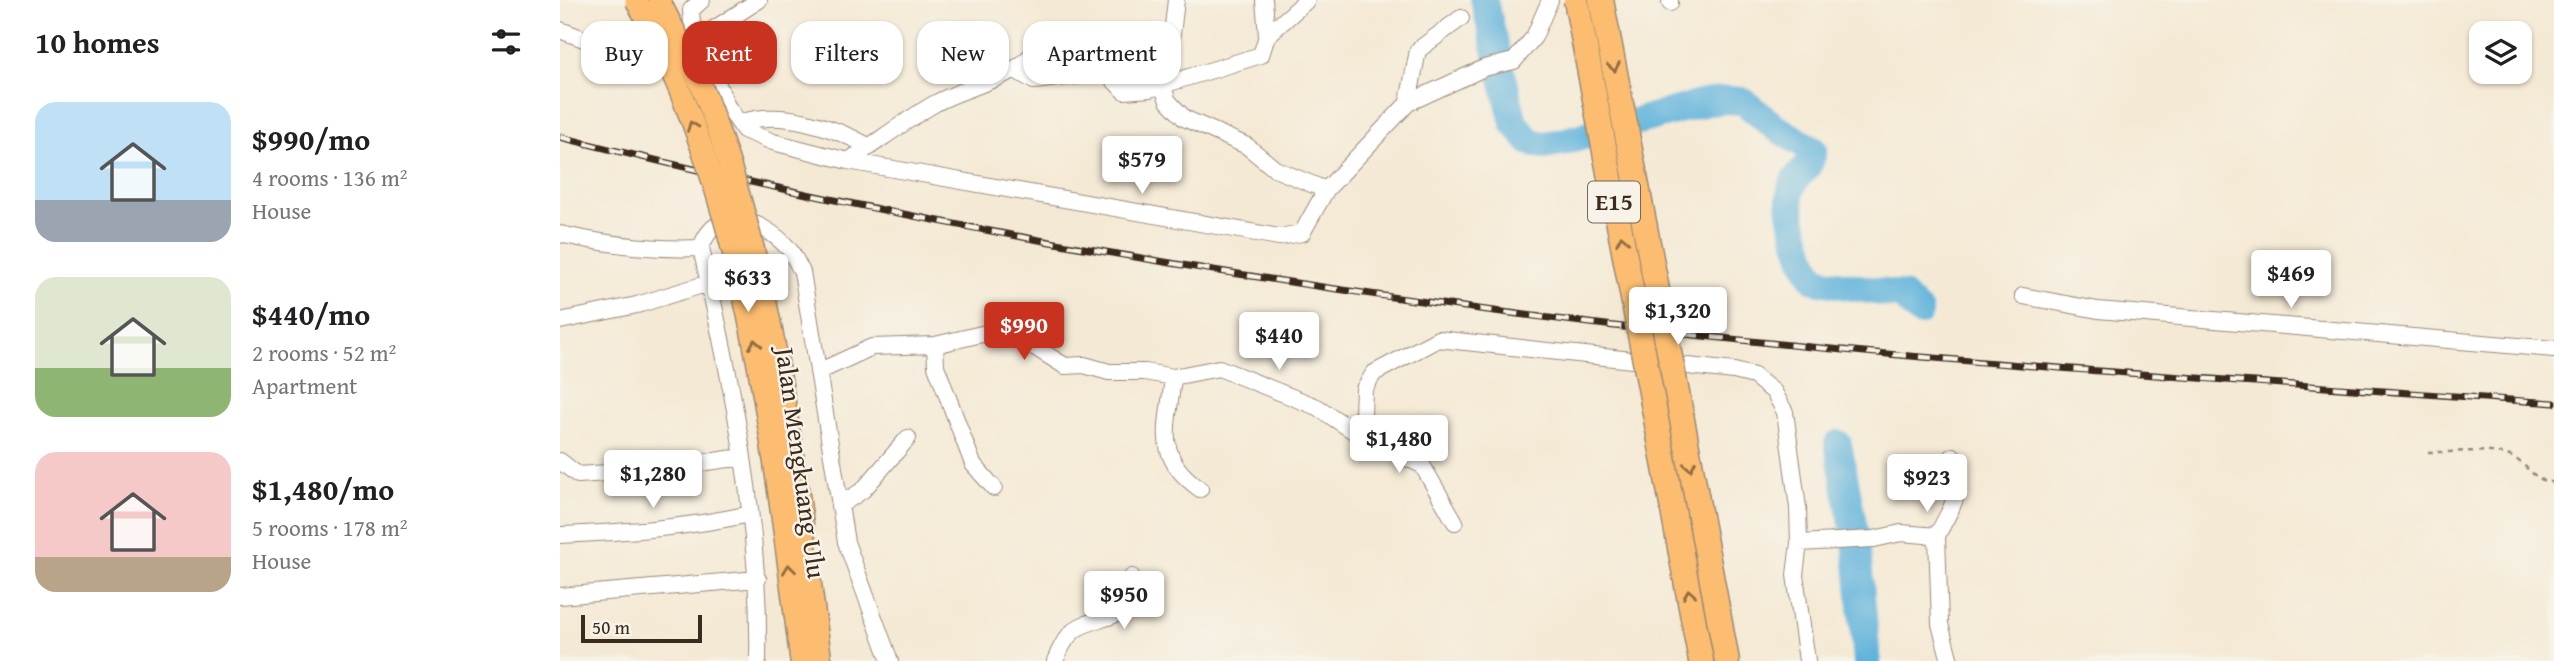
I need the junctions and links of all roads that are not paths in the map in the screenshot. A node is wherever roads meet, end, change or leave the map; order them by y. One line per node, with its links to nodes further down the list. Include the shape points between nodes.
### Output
1 (636, 0): 51 (main road, Jalan Mengkuang Ulu, one-way to 1, bridge, via 752,326 722,210 692,124)
2 (659, 0): 51 (main road, Jalan Mengkuang Ulu, bridge, via 707,99 740,199 772,322 787,405)
3 (702, 0): 12 (street, via 691,10)
4 (759, 0): 13 (street)
5 (1176, 0): 20 (street, via 1170,52)
6 (1264, 0): 15 (street)
7 (1307, 0): 15 (street)
8 (1550, 0): 21 (street, via 1534,37 1514,61)
9 (1576, 0): 57 (highway, E15, one-way to 9, bridge)
10 (1601, 0): 58 (highway, E15, one-way to 58, bridge)
11 (1461, 18): 21 (street, via 1418,50)
12 (694, 21)
13 (724, 21)
14 (560, 30): 16 (street, via 637,59 657,58)
15 (1267, 36): 20 (street, via 1261,55)
16 (682, 45)
17 (1023, 63): 18 (street)
18 (1015, 70): 20 (street, via 1034,81 1106,72 1124,92); 23 (street, via 936,102)
19 (718, 84): 22 (street)
20 (1156, 87): 25 (street, via 1184,118 1247,146 1275,169)
21 (1408, 103): 25 (street)
22 (739, 123): 23 (street, via 754,118 797,120 845,133); 24 (street, via 744,130 773,142)
23 (870, 147): 24 (street)
24 (848, 161): 25 (street, via 1279,237 1302,233)
25 (1326, 190)
26 (560, 234): 27 (street, via 655,250)
27 (701, 247): 28 (street); 33 (street, via 705,233 714,225 735,218 763,228 788,248 802,272)
28 (709, 283): 30 (street); 38 (street)
29 (2023, 296): 32 (street, via 2110,311)
30 (560, 321)
31 (935, 345): 33 (street, via 872,347); 34 (street, via 986,333 1023,340 1065,366); 40 (street, via 936,366 973,464)
32 (2554, 349)
33 (818, 372): 42 (street)
34 (1173, 377): 35 (street, via 1219,368 1317,407); 41 (street, via 1166,447 1181,475)
35 (1349, 427): 44 (street, via 1422,466); 47 (street, via 1363,415 1364,389 1374,373 1438,339 1744,373 1774,392 1785,412)
36 (908, 438): 42 (street, via 863,490)
37 (1953, 456): 46 (street, via 1957,500)
38 (742, 457): 39 (street, via 578,475); 43 (street)
39 (560, 461)
40 (994, 488)
41 (1200, 489)
42 (839, 506): 55 (street, via 858,579)
43 (750, 514): 45 (street, via 707,524); 49 (street)
44 (1455, 522)
45 (560, 535)
46 (1937, 536): 47 (street, via 1901,533 1874,539); 60 (street, via 1940,624)
47 (1799, 542): 59 (street, via 1795,575)
48 (1132, 577): 56 (street, via 1132,598 1126,610 1070,632)
49 (758, 579): 50 (street); 52 (street)
50 (560, 596)
51 (807, 635): 53 (main road, Jalan Mengkuang Ulu); 54 (main road, Jalan Mengkuang Ulu)
52 (758, 661)
53 (801, 661)
54 (821, 661)
55 (890, 661)
56 (1055, 661)
57 (1701, 661)
58 (1727, 661)
59 (1807, 661)
60 (1950, 661)

